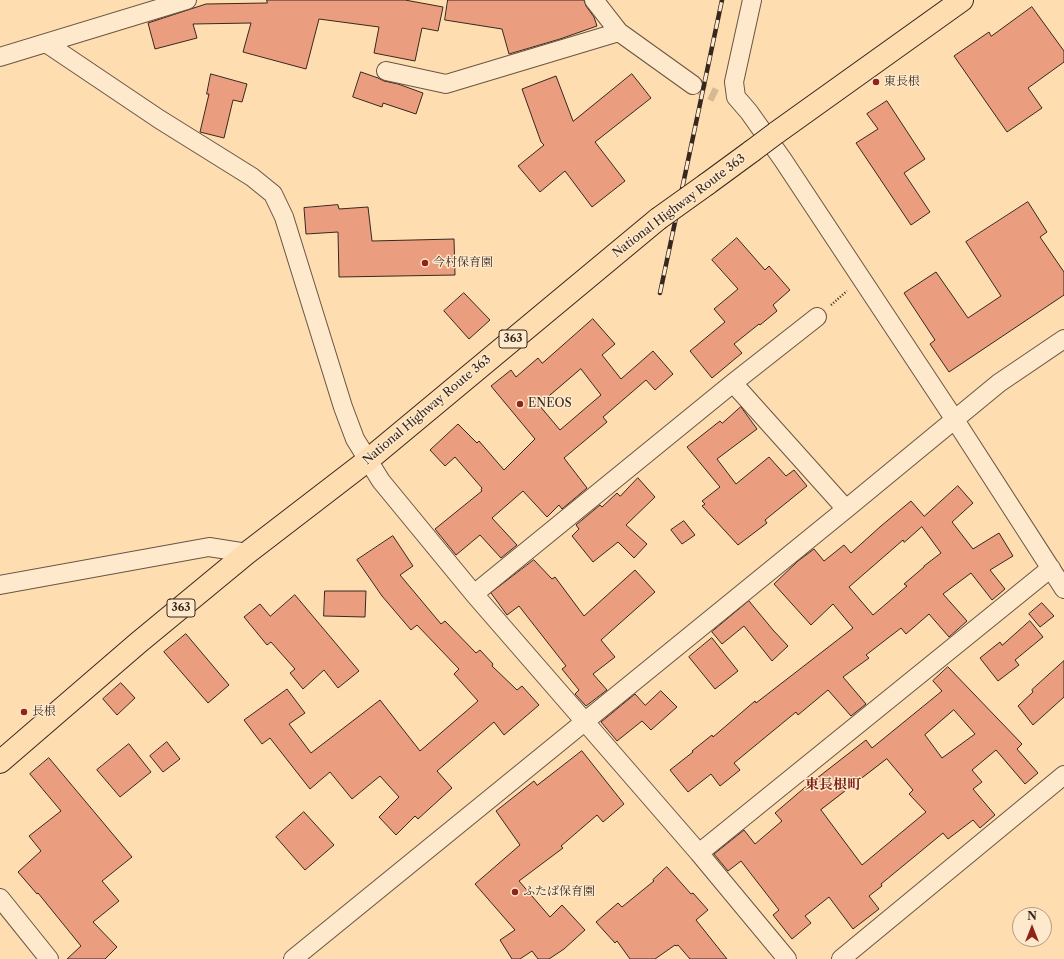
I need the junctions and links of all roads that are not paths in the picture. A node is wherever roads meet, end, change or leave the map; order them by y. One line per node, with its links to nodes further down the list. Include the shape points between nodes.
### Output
1 (187, 0): 5 (street)
2 (594, 0): 6 (street)
3 (752, 0): 14 (street, via 734,82 736,97 783,160)
4 (948, 4): 15 (highway, National Highway Route 363 / 363, bridge, via 658,219)
5 (137, 7): 7 (street)
6 (619, 32): 9 (street, via 446,84); 10 (street)
7 (46, 43): 8 (street); 15 (street, via 252,177 273,194 284,217 343,407 355,439)
8 (0, 57)
9 (386, 71)
10 (692, 85)
11 (817, 317): 13 (street)
12 (1064, 339): 14 (street, via 999,382)
13 (733, 383): 16 (street); 21 (street)
14 (955, 420): 16 (street); 18 (street)
15 (368, 460): 17 (highway, National Highway Route 363 / 363); 21 (street, via 381,481)
16 (846, 509): 22 (street)
17 (247, 553): 19 (street, via 209,547); 23 (highway, National Highway Route 363 / 363)
18 (1051, 568): 20 (street); 25 (street)
19 (0, 585)
20 (1064, 589)
21 (474, 594): 22 (street)
22 (586, 722): 25 (street); 28 (street)
23 (0, 762)
24 (1064, 775): 30 (street)
25 (699, 853): 29 (street)
26 (0, 898): 27 (street)
27 (49, 959)
28 (293, 959)
29 (787, 959)
30 (841, 959)

